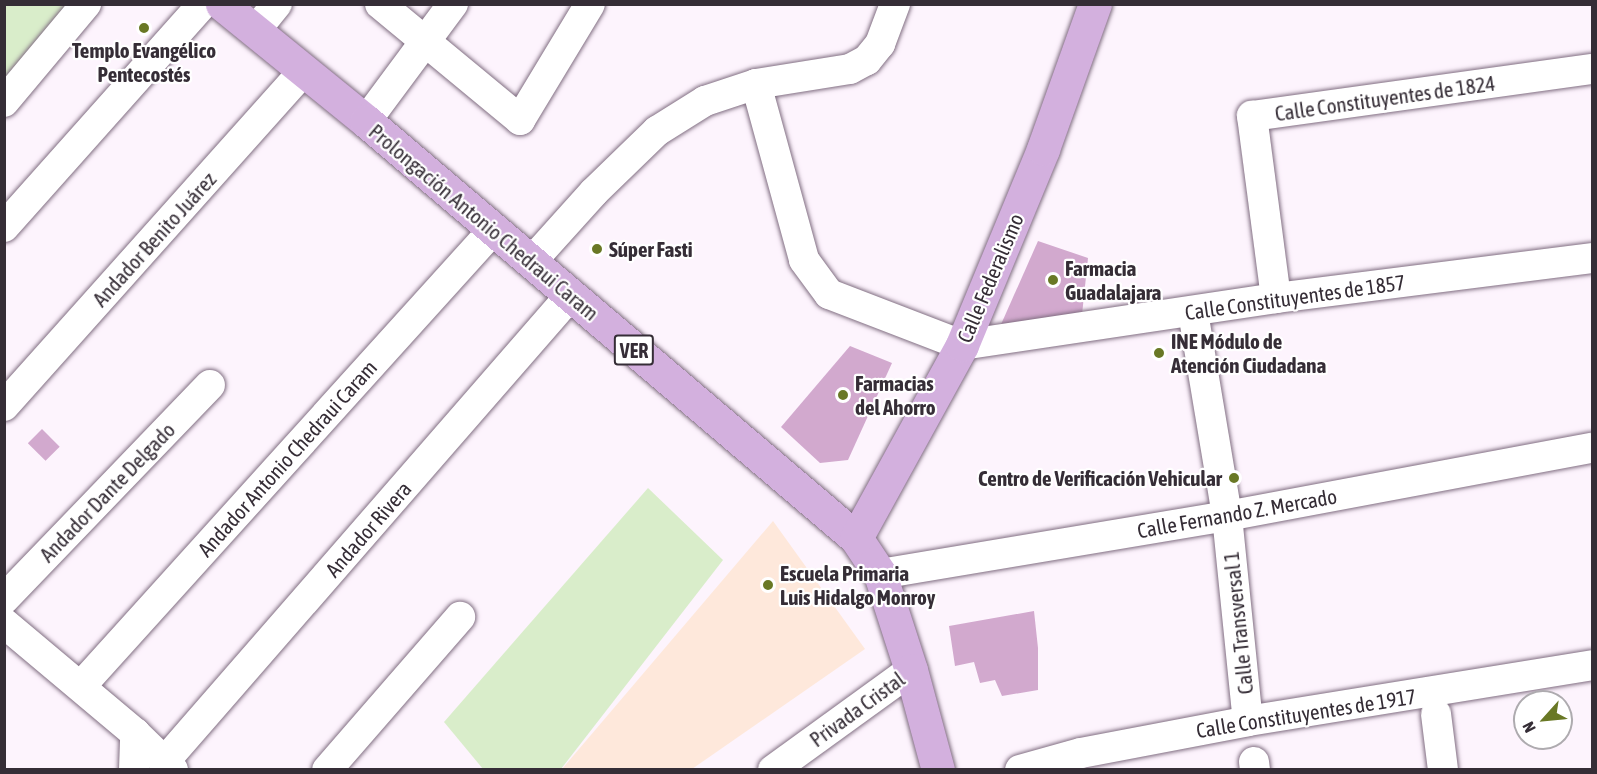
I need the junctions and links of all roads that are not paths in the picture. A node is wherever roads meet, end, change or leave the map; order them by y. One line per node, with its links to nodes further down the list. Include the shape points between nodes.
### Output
1 (87, 4): 15 (street)
2 (203, 4): 17 (street)
3 (222, 4): 10 (main road, Prolongación Antonio Chedraui Caram / VER)
4 (277, 4): 10 (street)
5 (380, 4): 11 (street)
6 (453, 4): 11 (street)
7 (590, 4): 11 (street, via 520,120)
8 (895, 4): 14 (street, via 880,44 867,60 850,69)
9 (1095, 4): 24 (main road, Calle Federalismo, via 1043,149)
10 (255, 31): 13 (main road, Prolongación Antonio Chedraui Caram / VER)
11 (426, 43): 16 (street)
12 (1593, 69): 22 (street, Calle Constituyentes de 1824, via 1252,116)
13 (303, 72): 16 (main road, Prolongación Antonio Chedraui Caram / VER); 26 (street, Andador Benito Juárez)
14 (756, 84): 20 (street, via 705,101 657,131 594,192); 24 (street, via 804,260 830,294)
15 (4, 102)
16 (366, 122): 18 (main road, Prolongación Antonio Chedraui Caram / VER)
17 (4, 227)
18 (494, 230): 20 (main road, Prolongación Antonio Chedraui Caram / VER); 36 (street, Andador Antonio Chedraui Caram)
19 (1593, 258): 22 (street, Calle Constituyentes de 1857)
20 (531, 262): 21 (main road, Prolongación Antonio Chedraui Caram / VER)
21 (570, 296): 29 (main road, Prolongación Antonio Chedraui Caram / VER); 40 (street, Andador Rivera)
22 (1276, 298): 23 (street, Calle Constituyentes de 1857)
23 (1193, 312): 24 (street, Calle Constituyentes de 1857); 28 (street, Calle Transversal 1)
24 (962, 345): 29 (main road, Calle Federalismo)
25 (210, 385): 31 (street, Andador Dante Delgado)
26 (4, 406)
27 (1593, 448): 28 (street, Calle Fernando Z. Mercado)
28 (1227, 516): 30 (street, Calle Fernando Z. Mercado); 38 (street, Calle Transversal 1)
29 (856, 538): 30 (main road, Prolongación Antonio Chedraui Caram / VER)
30 (880, 574): 35 (main road, Prolongación Antonio Chedraui Caram / VER)
31 (4, 599)
32 (459, 617): 42 (street)
33 (4, 623): 36 (street)
34 (1593, 665): 38 (street, Calle Constituyentes de 1917)
35 (911, 670): 43 (street, Privada Cristal); 44 (main road, Prolongación Antonio Chedraui Caram / VER)
36 (81, 686): 39 (street)
37 (1436, 714): 46 (street)
38 (1248, 721): 45 (street, Calle Constituyentes de 1917, via 1081,753)
39 (135, 733): 40 (street); 41 (street)
40 (169, 765)
41 (134, 770)
42 (327, 770)
43 (773, 770)
44 (938, 770)
45 (1020, 770)
46 (1443, 770)

